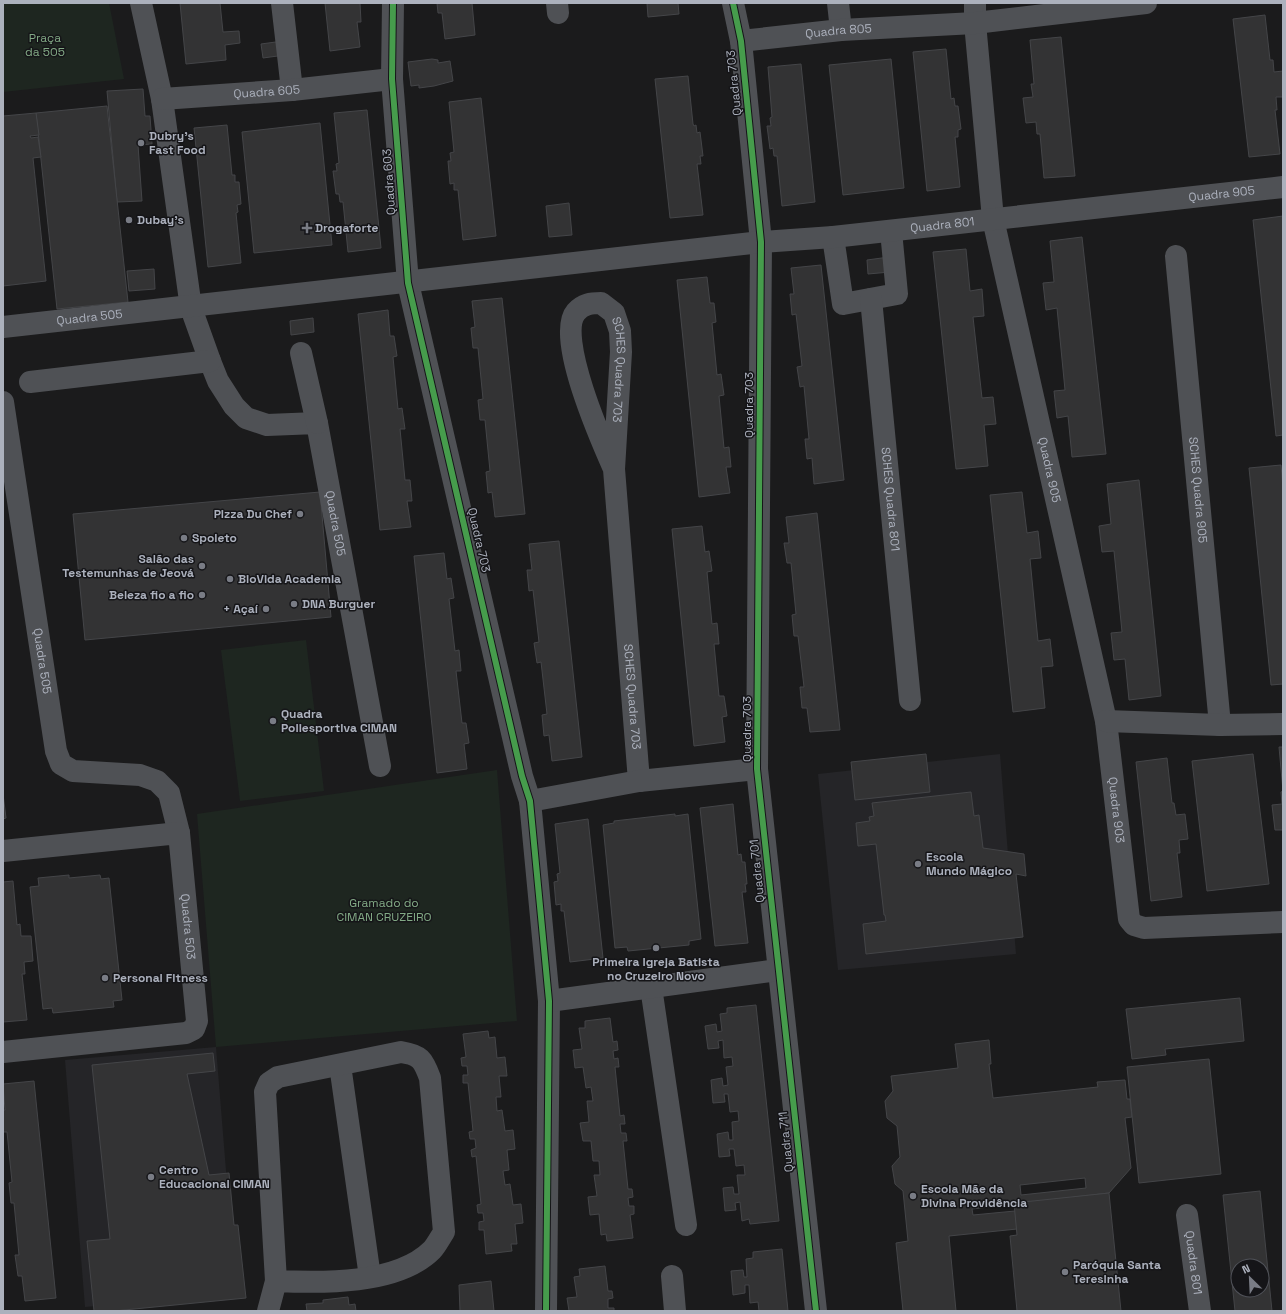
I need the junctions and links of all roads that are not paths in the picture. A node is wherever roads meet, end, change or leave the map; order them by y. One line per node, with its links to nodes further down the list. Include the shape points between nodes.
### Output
1 (141, 3): 13 (street)
2 (282, 3): 12 (street)
3 (393, 3): 11 (street)
4 (733, 3): 10 (street)
5 (838, 3): 9 (street)
6 (1146, 3): 7 (street)
7 (1078, 7): 8 (street)
8 (976, 13): 9 (street, Quadra 805); 15 (street, Quadra 905)
9 (841, 30): 10 (street, Quadra 805)
10 (741, 41): 18 (street, Quadra 703)
11 (392, 79): 12 (street, Quadra 605); 20 (street, Quadra 603)
12 (292, 90): 13 (street, Quadra 605)
13 (162, 99): 22 (street)
14 (1283, 187): 15 (street, Quadra 905)
15 (993, 219): 16 (street, Quadra 801); 31 (street, Quadra 905)
16 (891, 231): 17 (street, Quadra 801); 21 (street, via 898,294)
17 (833, 237): 18 (street, Quadra 801); 21 (street, via 843,304)
18 (761, 242): 20 (street); 35 (street, Quadra 703)
19 (1176, 256): 33 (street, SCHES Quadra 905)
20 (408, 283): 22 (street); 37 (street, Quadra 703, via 522,776)
21 (871, 299): 30 (street, SCHES Quadra 801)
22 (191, 308): 23 (street, Quadra 505); 25 (street)
23 (3, 327)
24 (301, 353): 28 (street, Quadra 505)
25 (210, 361): 26 (street); 28 (street, via 218,381 234,406 246,418 267,425)
26 (30, 382)
27 (3, 402): 38 (street, Quadra 505, via 56,751 61,764 73,771 140,775 158,781 168,793)
28 (317, 423): 34 (street, Quadra 505)
29 (614, 469): 29 (street, SCHES Quadra 703, via 620,331 614,313 601,303 587,303 575,312 571,324 572,347 583,394 594,426); 36 (street, SCHES Quadra 703)
30 (910, 700)
31 (1106, 721): 33 (street); 40 (street, Quadra 903, via 1127,910 1134,925 1144,928)
32 (1283, 724): 33 (street)
33 (1220, 725)
34 (380, 766)
35 (757, 769): 36 (street, Quadra 703); 41 (street, Quadra 701)
36 (638, 782): 37 (street, Quadra 703)
37 (530, 801): 43 (street)
38 (179, 833): 39 (street); 44 (street, Quadra 503, via 196,1021 194,1029 186,1033)
39 (3, 851)
40 (1283, 922)
41 (778, 970): 42 (street); 54 (street, Quadra 711)
42 (650, 987): 43 (street); 47 (street)
43 (549, 1001): 52 (street)
44 (3, 1052)
45 (340, 1065): 49 (street); 49 (street, via 401,1052 415,1054 424,1062 430,1078 444,1232 432,1250 412,1265 386,1275); 50 (street, via 278,1078 269,1083 265,1092)
46 (1187, 1215): 55 (street, Quadra 801)
47 (686, 1226)
48 (672, 1276): 53 (street)
49 (370, 1277): 50 (street, via 327,1283)
50 (276, 1281): 51 (street)
51 (268, 1311)
52 (546, 1311)
53 (675, 1311)
54 (816, 1311)
55 (1200, 1311)

